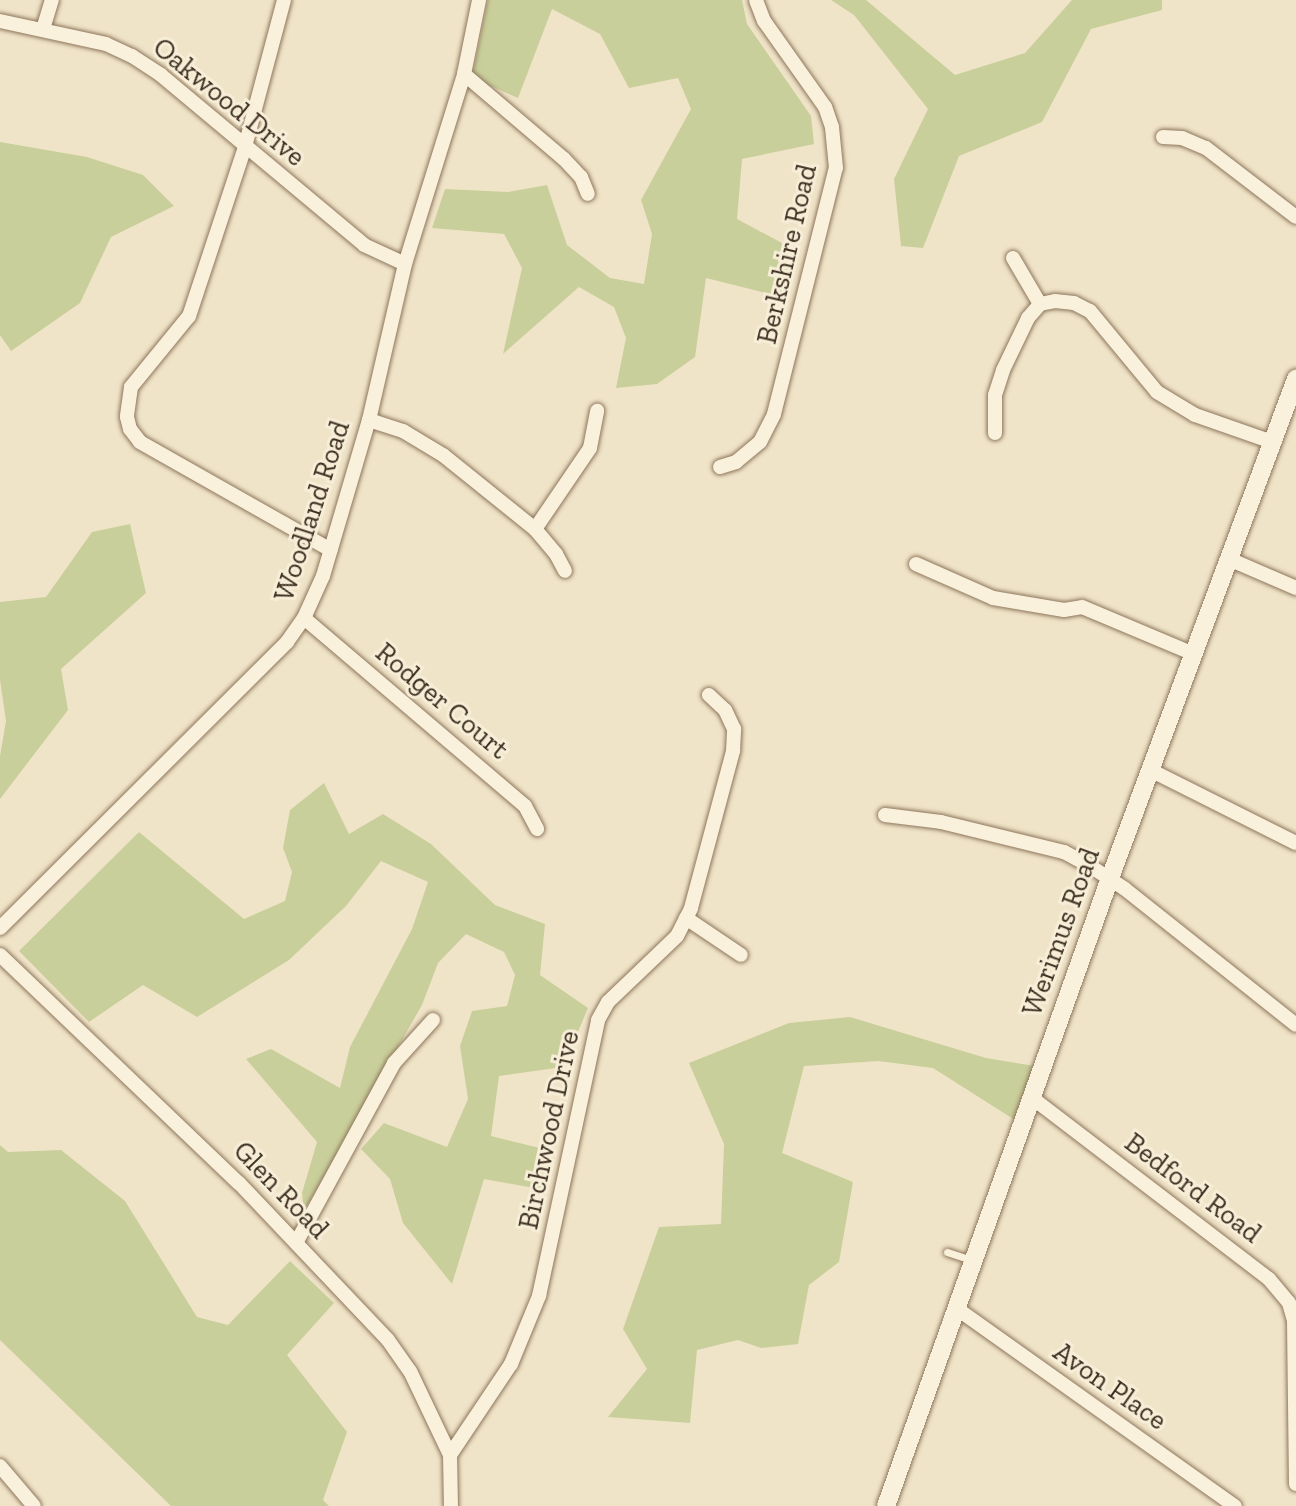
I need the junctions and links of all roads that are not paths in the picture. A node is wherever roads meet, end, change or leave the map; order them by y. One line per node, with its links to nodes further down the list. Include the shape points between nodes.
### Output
1 (52, 0): 6 (street)
2 (284, 0): 9 (street)
3 (479, 0): 7 (street, Woodland Road)
4 (756, 0): 20 (street, Berkshire Road, via 764,21 825,107 836,168 774,414 760,442 736,462)
5 (0, 21): 6 (street, Oakwood Drive)
6 (43, 29): 9 (street, Oakwood Drive, via 132,56)
7 (464, 74): 10 (street, via 564,159); 13 (street, Woodland Road)
8 (1163, 137): 11 (street, via 1206,148)
9 (245, 147): 13 (street, Oakwood Drive, via 364,245); 22 (street, via 189,316 131,387 127,417 140,442)
10 (588, 194)
11 (1296, 217)
12 (1013, 258): 14 (street)
13 (405, 264): 17 (street, Woodland Road)
14 (1040, 304): 18 (street, via 1003,370 995,395); 19 (street, via 1074,303 1090,311 1157,392 1195,415)
15 (1296, 379): 19 (main road, Werimus Road)
16 (597, 411): 21 (street, via 590,448)
17 (369, 420): 21 (street, via 403,431 443,455); 22 (street, Woodland Road)
18 (995, 433)
19 (1272, 442): 23 (main road, Werimus Road)
20 (720, 467)
21 (535, 529): 25 (street)
22 (331, 550): 27 (street, Woodland Road)
23 (1229, 559): 26 (street); 28 (main road, Werimus Road)
24 (916, 564): 28 (street, via 993,598 1064,610 1082,607)
25 (565, 571)
26 (1296, 588)
27 (304, 618): 32 (street, Rodger Court, via 525,806); 36 (street, Woodland Road, via 287,642)
28 (1194, 654): 30 (main road, Werimus Road)
29 (709, 695): 35 (street, Birchwood Drive, via 725,710 734,729 733,751)
30 (1150, 770): 33 (street); 34 (main road, Werimus Road)
31 (885, 815): 34 (street, via 941,822 1064,852)
32 (537, 829)
33 (1296, 843)
34 (1110, 878): 40 (street); 41 (main road, Werimus Road)
35 (686, 918): 38 (street); 46 (street, Birchwood Drive, via 677,936 608,1002 598,1020 539,1296 511,1364)
36 (0, 928)
37 (0, 955): 42 (street, Glen Road)
38 (741, 955)
39 (433, 1020): 42 (street, via 394,1063)
40 (1296, 1025)
41 (1031, 1097): 44 (main road, Werimus Road); 48 (street, Bedford Road, via 1269,1279 1289,1303 1294,1321)
42 (296, 1243): 46 (street, Glen Road, via 388,1340 416,1381)
43 (947, 1252): 44 (lane)
44 (973, 1261): 45 (main road, Werimus Road)
45 (956, 1308): 51 (main road, Werimus Road); 52 (street, Avon Place)
46 (450, 1455): 50 (street, Glen Road)
47 (0, 1466): 49 (street)
48 (1296, 1484)
49 (34, 1506)
50 (451, 1506)
51 (886, 1506)
52 (1235, 1506)

